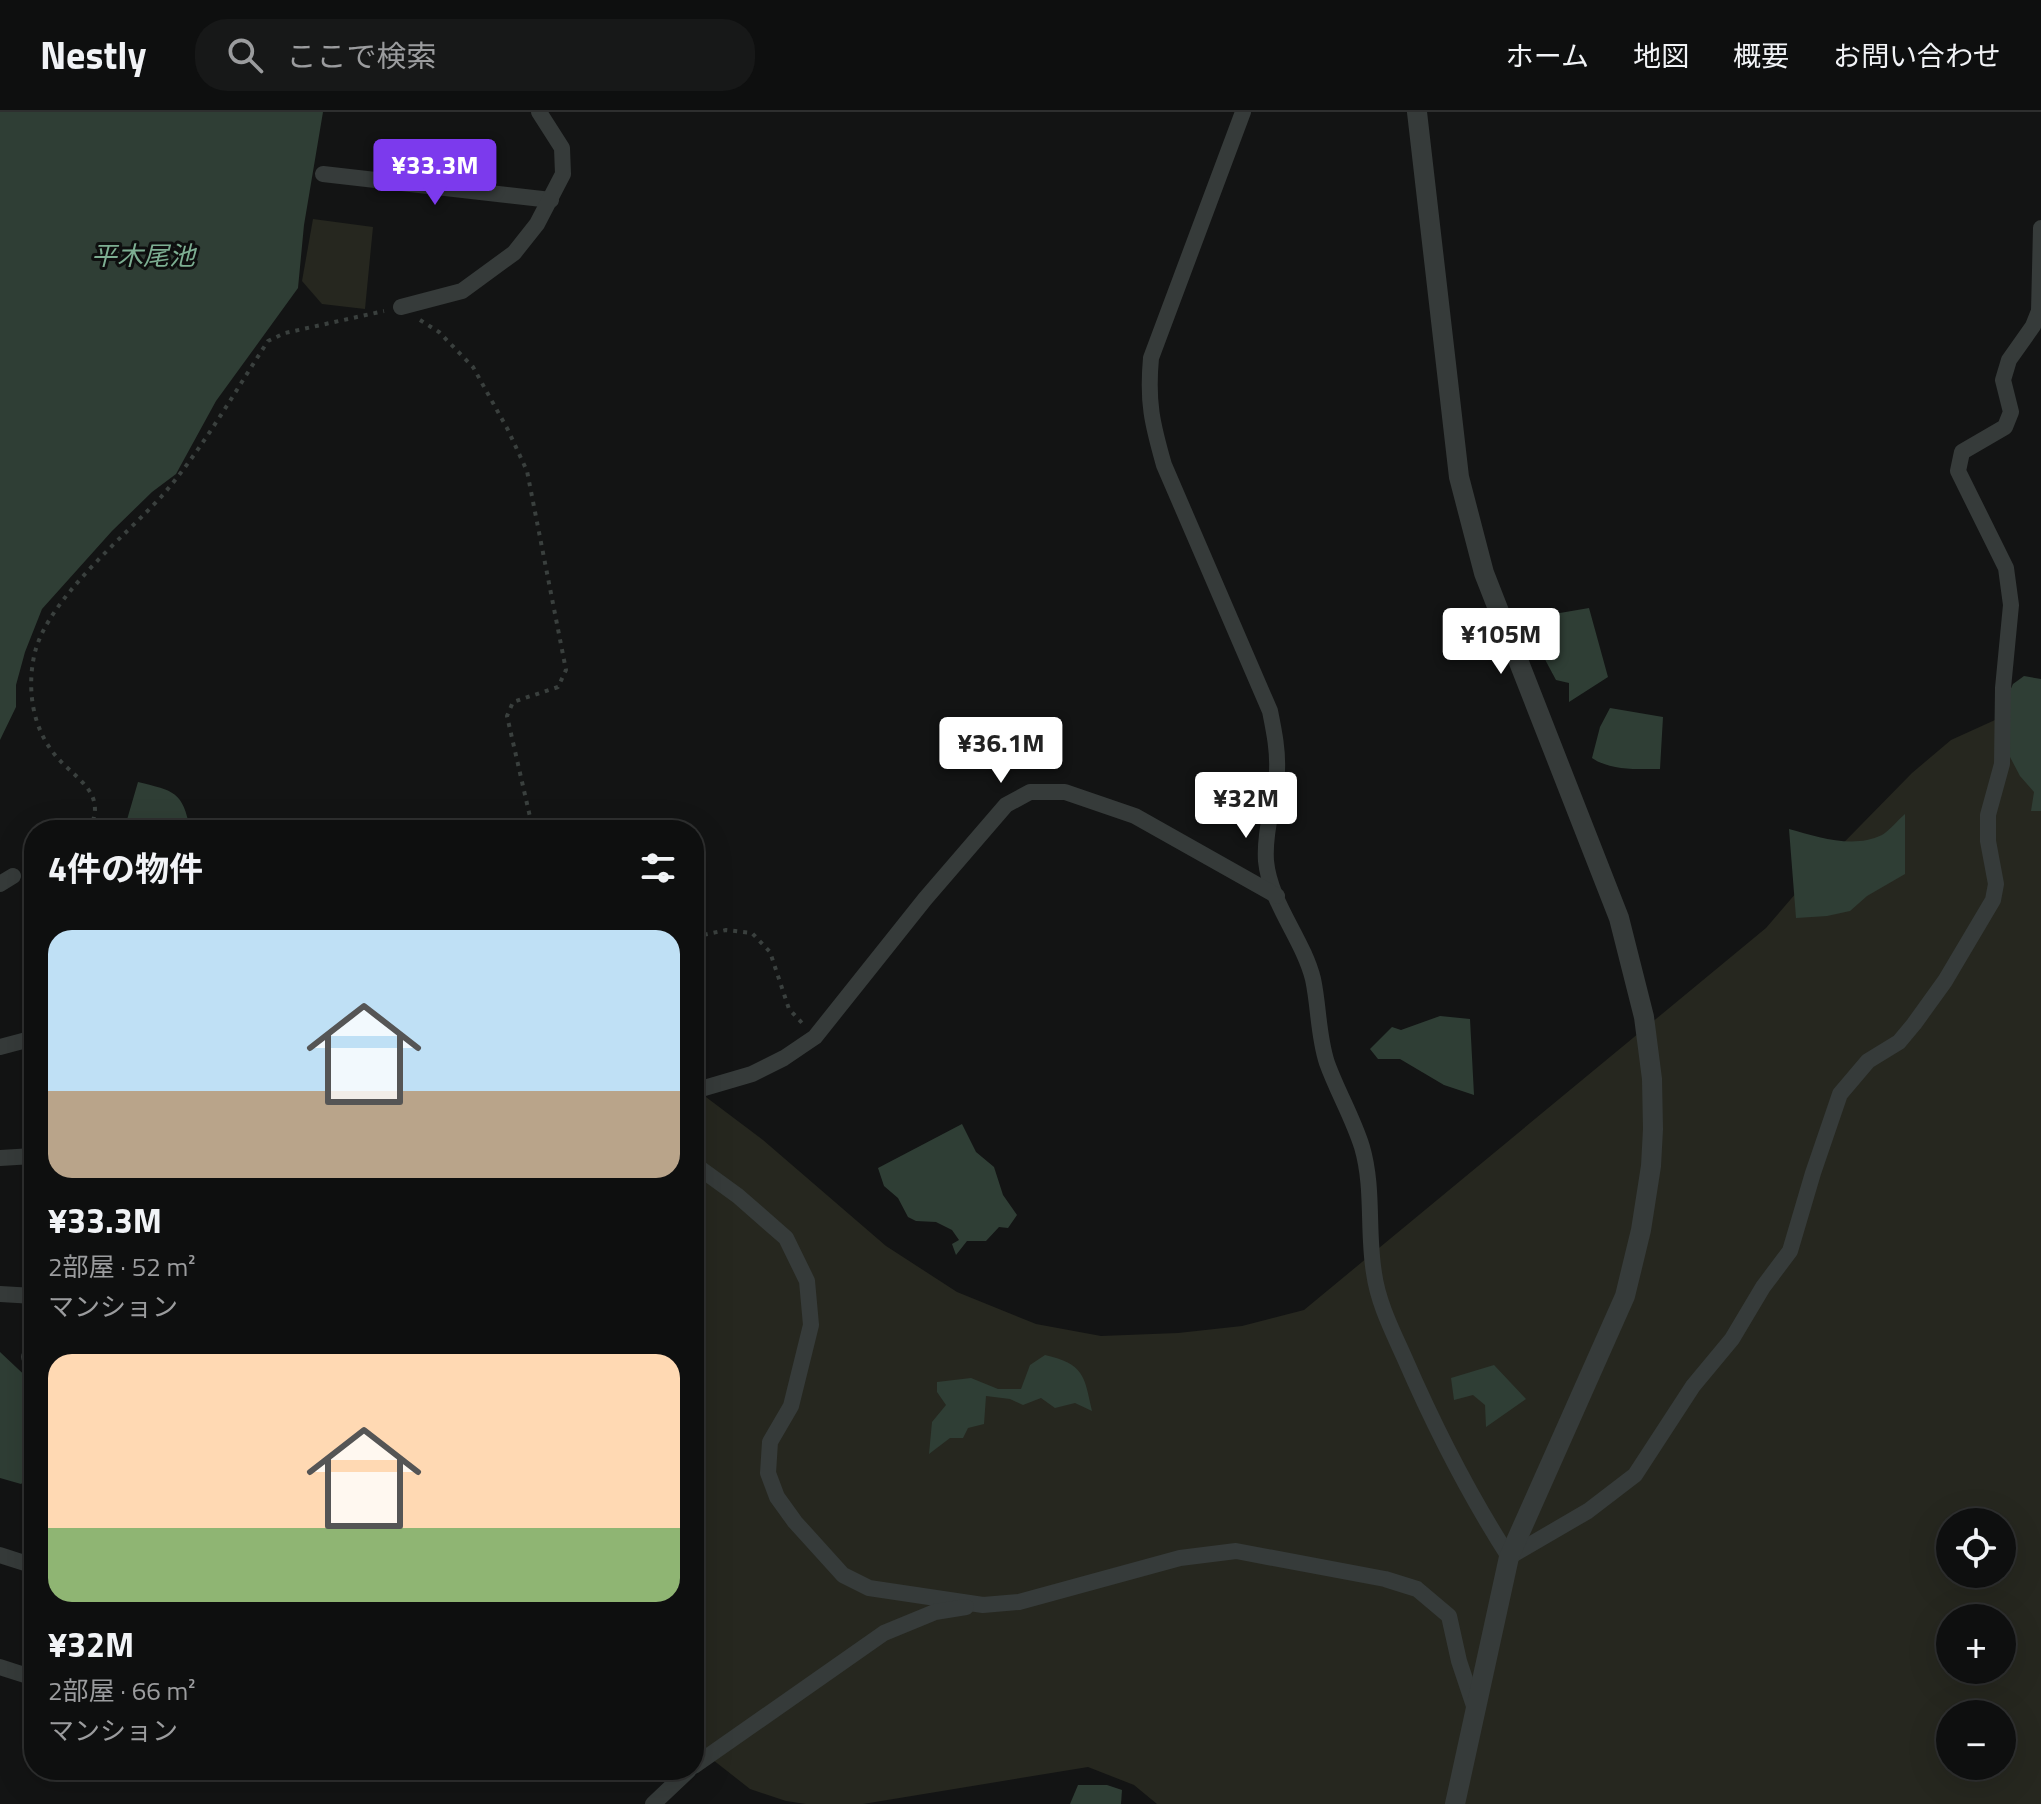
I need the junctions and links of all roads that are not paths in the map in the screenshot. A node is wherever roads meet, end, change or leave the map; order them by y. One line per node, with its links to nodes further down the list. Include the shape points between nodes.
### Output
1 (539, 112): 5 (street, via 562,148 563,174)
2 (1243, 112): 8 (street, via 1151,358 1148,395 1164,465 1270,711 1277,772 1266,864)
3 (1417, 112): 18 (street, via 1451,420 1469,522 1484,573 1619,918 1644,1017 1652,1079 1651,1166 1625,1296)
4 (323, 174): 5 (street)
5 (551, 200): 7 (street, via 514,253 462,291)
6 (2041, 228): 18 (street, via 2039,311 2003,380 2011,412 2005,427 1962,452 1958,471 2006,568 2011,605 2002,764 1988,815 1993,900 1914,1024 1899,1042 1868,1061 1840,1094 1790,1251 1635,1475 1588,1511)
7 (401, 307)
8 (1277, 896): 11 (street, via 1135,816 1065,792 1030,792 1006,805 815,1037 752,1074); 18 (street, via 1303,950 1326,1061 1362,1146 1374,1274 1388,1320 1431,1420 1473,1502)
9 (24, 1041): 10 (street)
10 (0, 1047)
11 (704, 1088)
12 (24, 1157): 13 (street)
13 (0, 1158)
14 (704, 1171): 20 (street, via 786,1238 807,1281 811,1325 791,1406 770,1442 768,1473 777,1497 843,1575 869,1588)
15 (0, 1294): 16 (street)
16 (24, 1295)
17 (0, 1555): 19 (street)
18 (1509, 1557): 23 (street)
19 (24, 1563)
20 (983, 1605): 23 (street, via 1019,1602 1180,1558 1236,1551 1385,1579 1417,1589 1449,1616); 24 (street, via 935,1612 884,1633)
21 (0, 1667): 22 (street)
22 (24, 1675)
23 (1476, 1711): 27 (street)
24 (704, 1759)
25 (678, 1780): 26 (street)
26 (653, 1804)
27 (1455, 1804)

